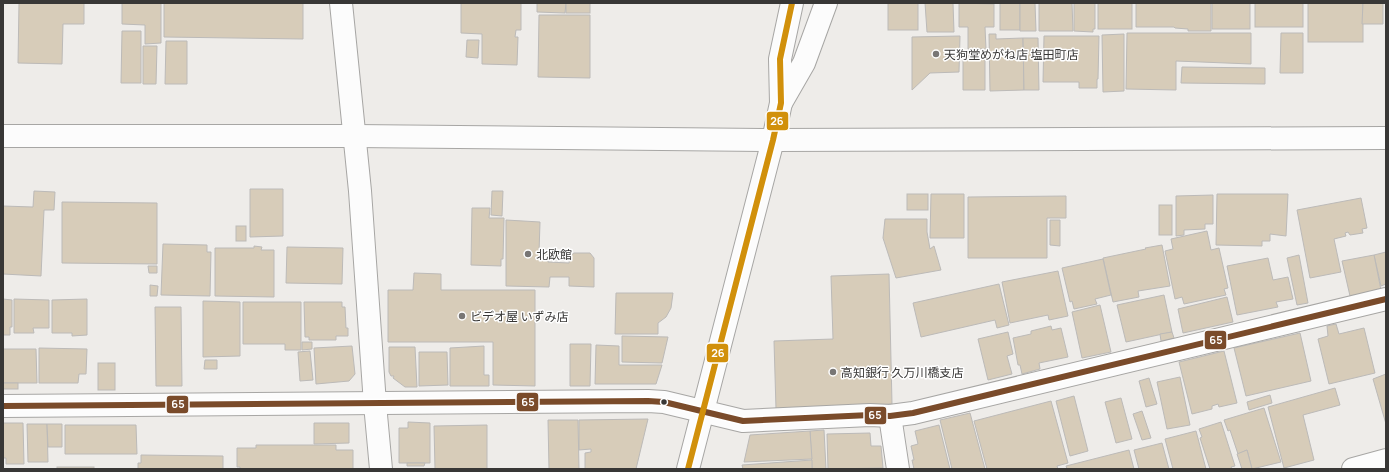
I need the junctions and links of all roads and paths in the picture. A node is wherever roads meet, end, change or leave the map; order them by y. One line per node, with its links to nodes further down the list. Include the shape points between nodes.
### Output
1 (341, 3): 6 (street)
2 (792, 3): 4 (street, via 780,59)
3 (826, 3): 4 (street, via 804,64)
4 (781, 103): 8 (street)
5 (3, 136): 6 (street)
6 (354, 136): 8 (street); 10 (street)
7 (1386, 138): 8 (street)
8 (773, 140): 12 (street)
9 (1386, 299): 13 (street, via 913,413)
10 (375, 404): 11 (street); 12 (street, via 648,401 664,402); 15 (street)
11 (3, 406)
12 (702, 412): 13 (street, via 743,421); 16 (street)
13 (890, 416): 17 (street)
14 (1386, 460): 18 (street)
15 (381, 469)
16 (688, 469)
17 (898, 469)
18 (1353, 469)

